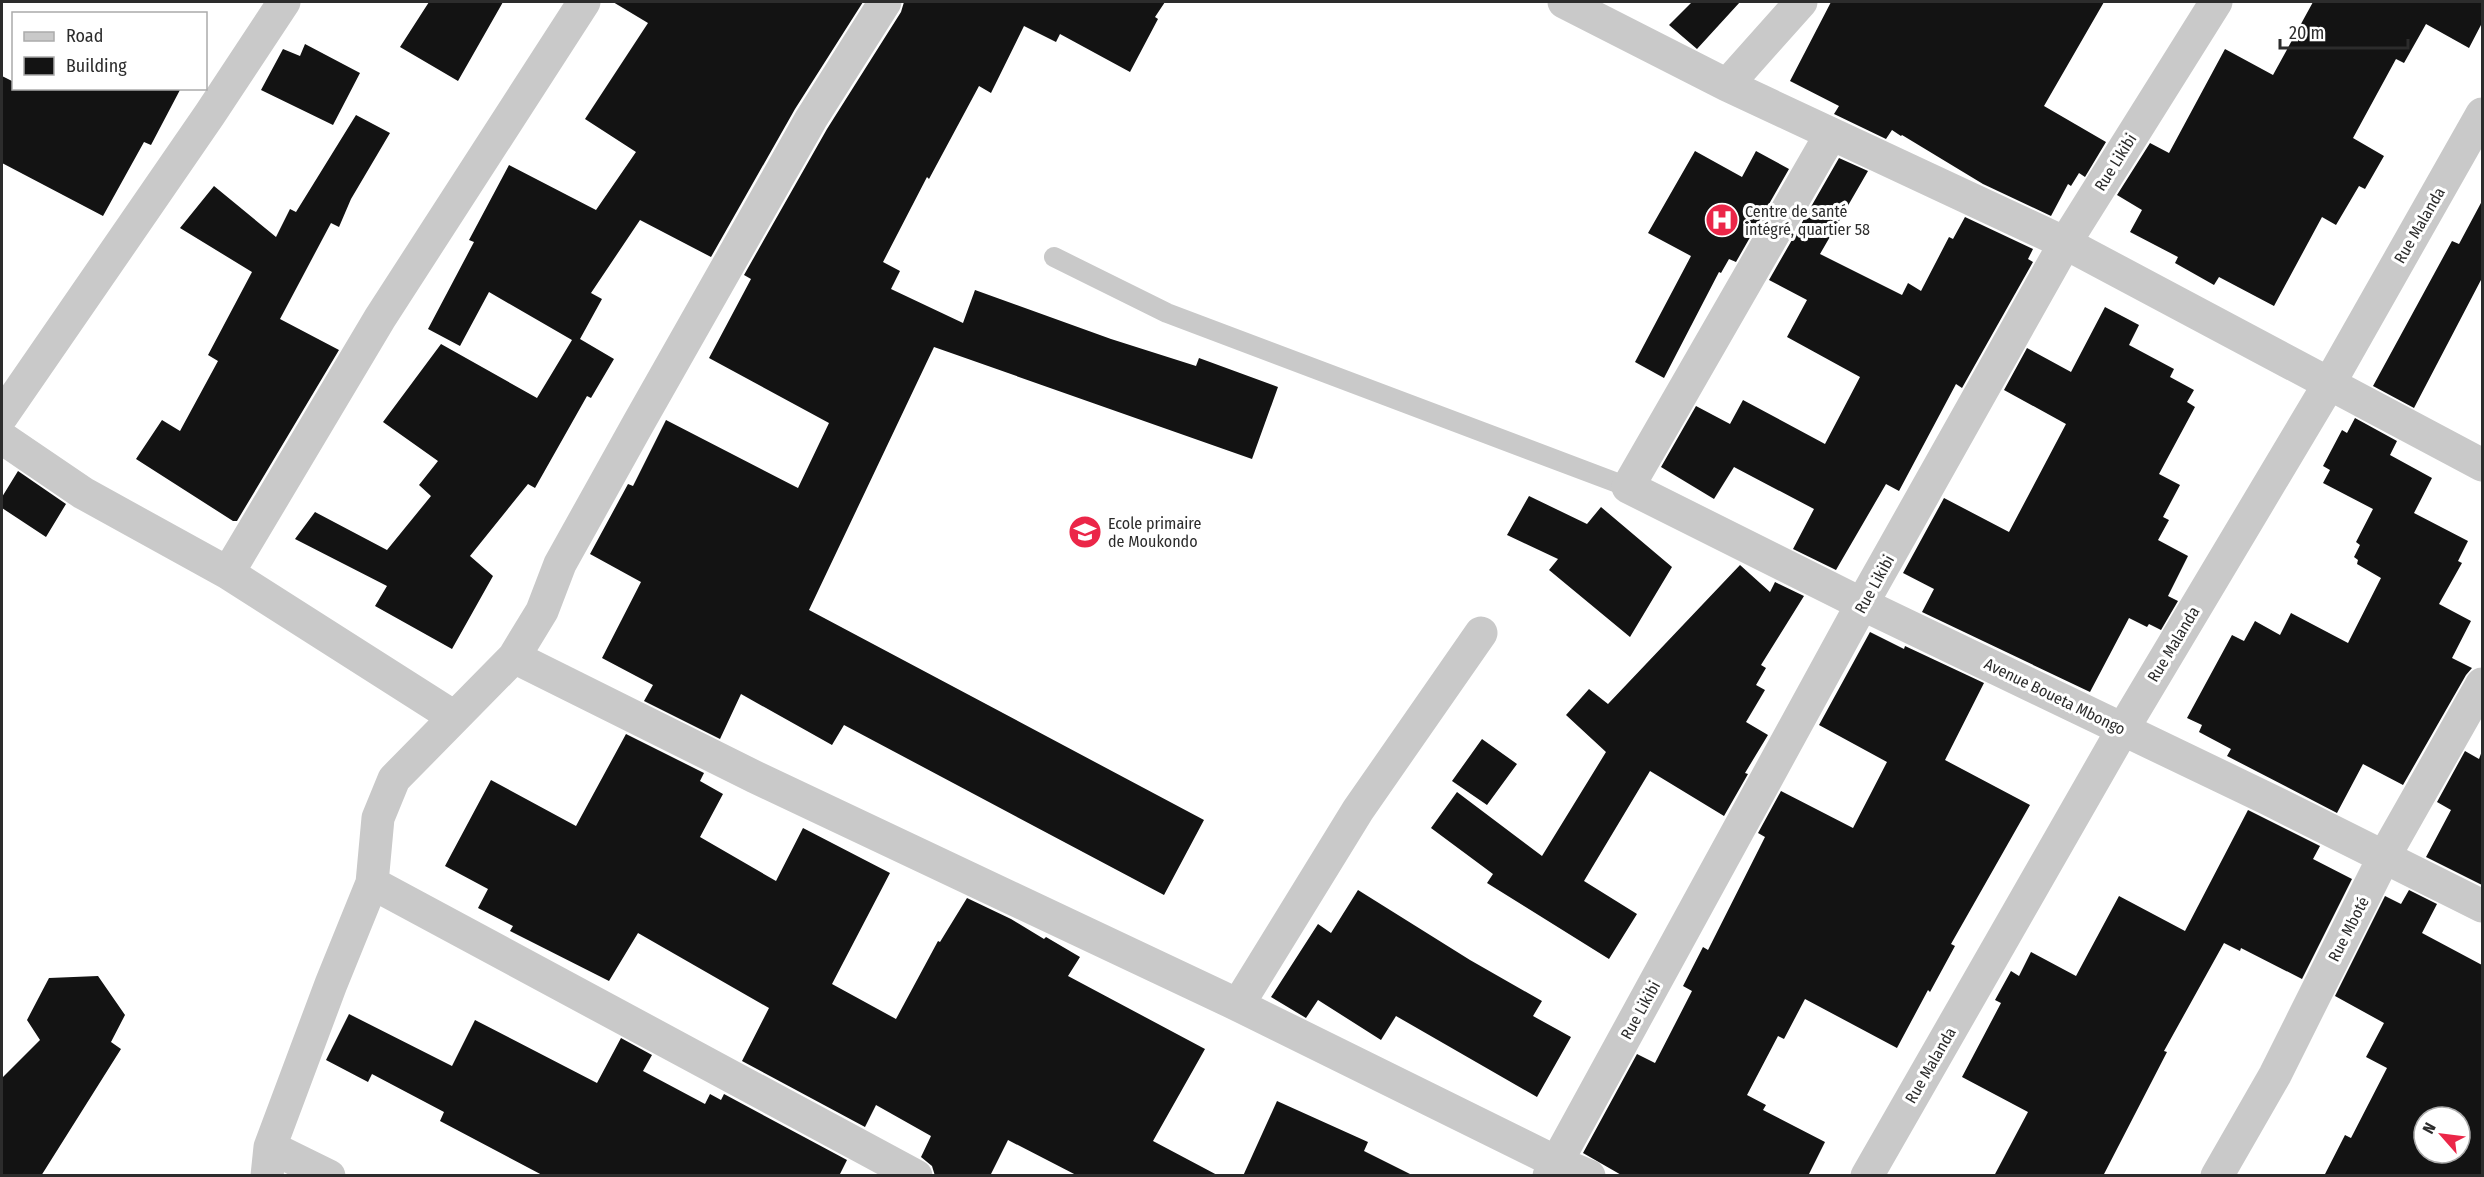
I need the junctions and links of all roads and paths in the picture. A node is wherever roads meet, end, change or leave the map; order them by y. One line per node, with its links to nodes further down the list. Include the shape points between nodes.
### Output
1 (284, 2): 13 (street)
2 (585, 2): 17 (street, via 380,318)
3 (885, 2): 20 (street, via 811,119 638,424)
4 (1564, 2): 7 (street)
5 (1801, 2): 7 (street)
6 (2216, 2): 10 (street, Rue Likibi)
7 (1727, 85): 9 (street)
8 (2482, 114): 12 (street, Rue Malanda)
9 (1831, 134): 10 (street); 16 (street)
10 (2065, 243): 12 (street); 18 (street, Rue Likibi)
11 (1054, 258): 16 (lane, via 1167,313)
12 (2329, 384): 15 (street); 23 (street, Rue Malanda)
13 (2, 416)
14 (2, 438): 17 (street, via 84,493)
15 (2482, 465)
16 (1628, 487): 18 (street, Avenue Boueta Mbongo)
17 (228, 573): 22 (street)
18 (1862, 604): 23 (street, Avenue Boueta Mbongo); 29 (street, Rue Likibi)
19 (1481, 633): 27 (street, via 1358,810)
20 (514, 657): 22 (street); 27 (street, via 755,777)
21 (2482, 684): 24 (street, Rue Mboté)
22 (454, 717): 25 (street, via 394,779 378,818)
23 (2123, 729): 24 (street, Avenue Boueta Mbongo); 33 (street, Rue Malanda)
24 (2384, 857): 26 (street, Avenue Boueta Mbongo); 34 (street, Rue Mboté, via 2275,1076)
25 (372, 883): 28 (street, via 331,984); 31 (street)
26 (2482, 906)
27 (1238, 1005): 29 (street)
28 (269, 1161): 30 (street)
29 (1552, 1169): 32 (street)
30 (329, 1176)
31 (916, 1176)
32 (1589, 1176)
33 (1867, 1176)
34 (2217, 1176)

